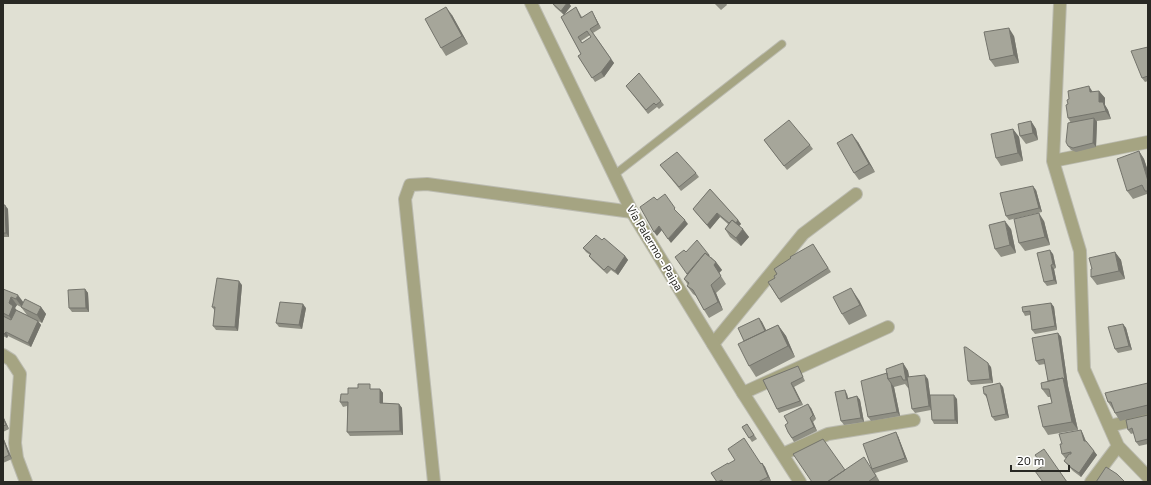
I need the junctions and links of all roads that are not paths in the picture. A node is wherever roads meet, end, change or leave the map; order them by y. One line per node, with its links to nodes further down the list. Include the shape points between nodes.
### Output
1 (531, 3): 6 (street, Vía Palermo - Paipa)
2 (1060, 3): 5 (street)
3 (782, 44): 6 (lane)
4 (1148, 142): 5 (street)
5 (1053, 161): 15 (street, via 1080,251 1084,369)
6 (614, 175): 8 (street, Vía Palermo - Paipa)
7 (856, 194): 10 (street, via 803,234)
8 (632, 212): 10 (street, Vía Palermo - Paipa); 20 (street, via 428,184 410,185 405,199)
9 (888, 328): 12 (street)
10 (713, 344): 12 (street, Vía Palermo - Paipa)
11 (3, 355): 19 (street, via 11,360 20,374 15,443 17,458)
12 (743, 394): 17 (street, Vía Palermo - Paipa)
13 (1148, 417): 15 (street)
14 (914, 420): 17 (street, via 828,434)
15 (1109, 426): 16 (street)
16 (1118, 446): 18 (street); 22 (street)
17 (783, 454): 21 (street, Vía Palermo - Paipa)
18 (1148, 477)
19 (26, 482)
20 (434, 482)
21 (800, 482)
22 (1091, 482)

